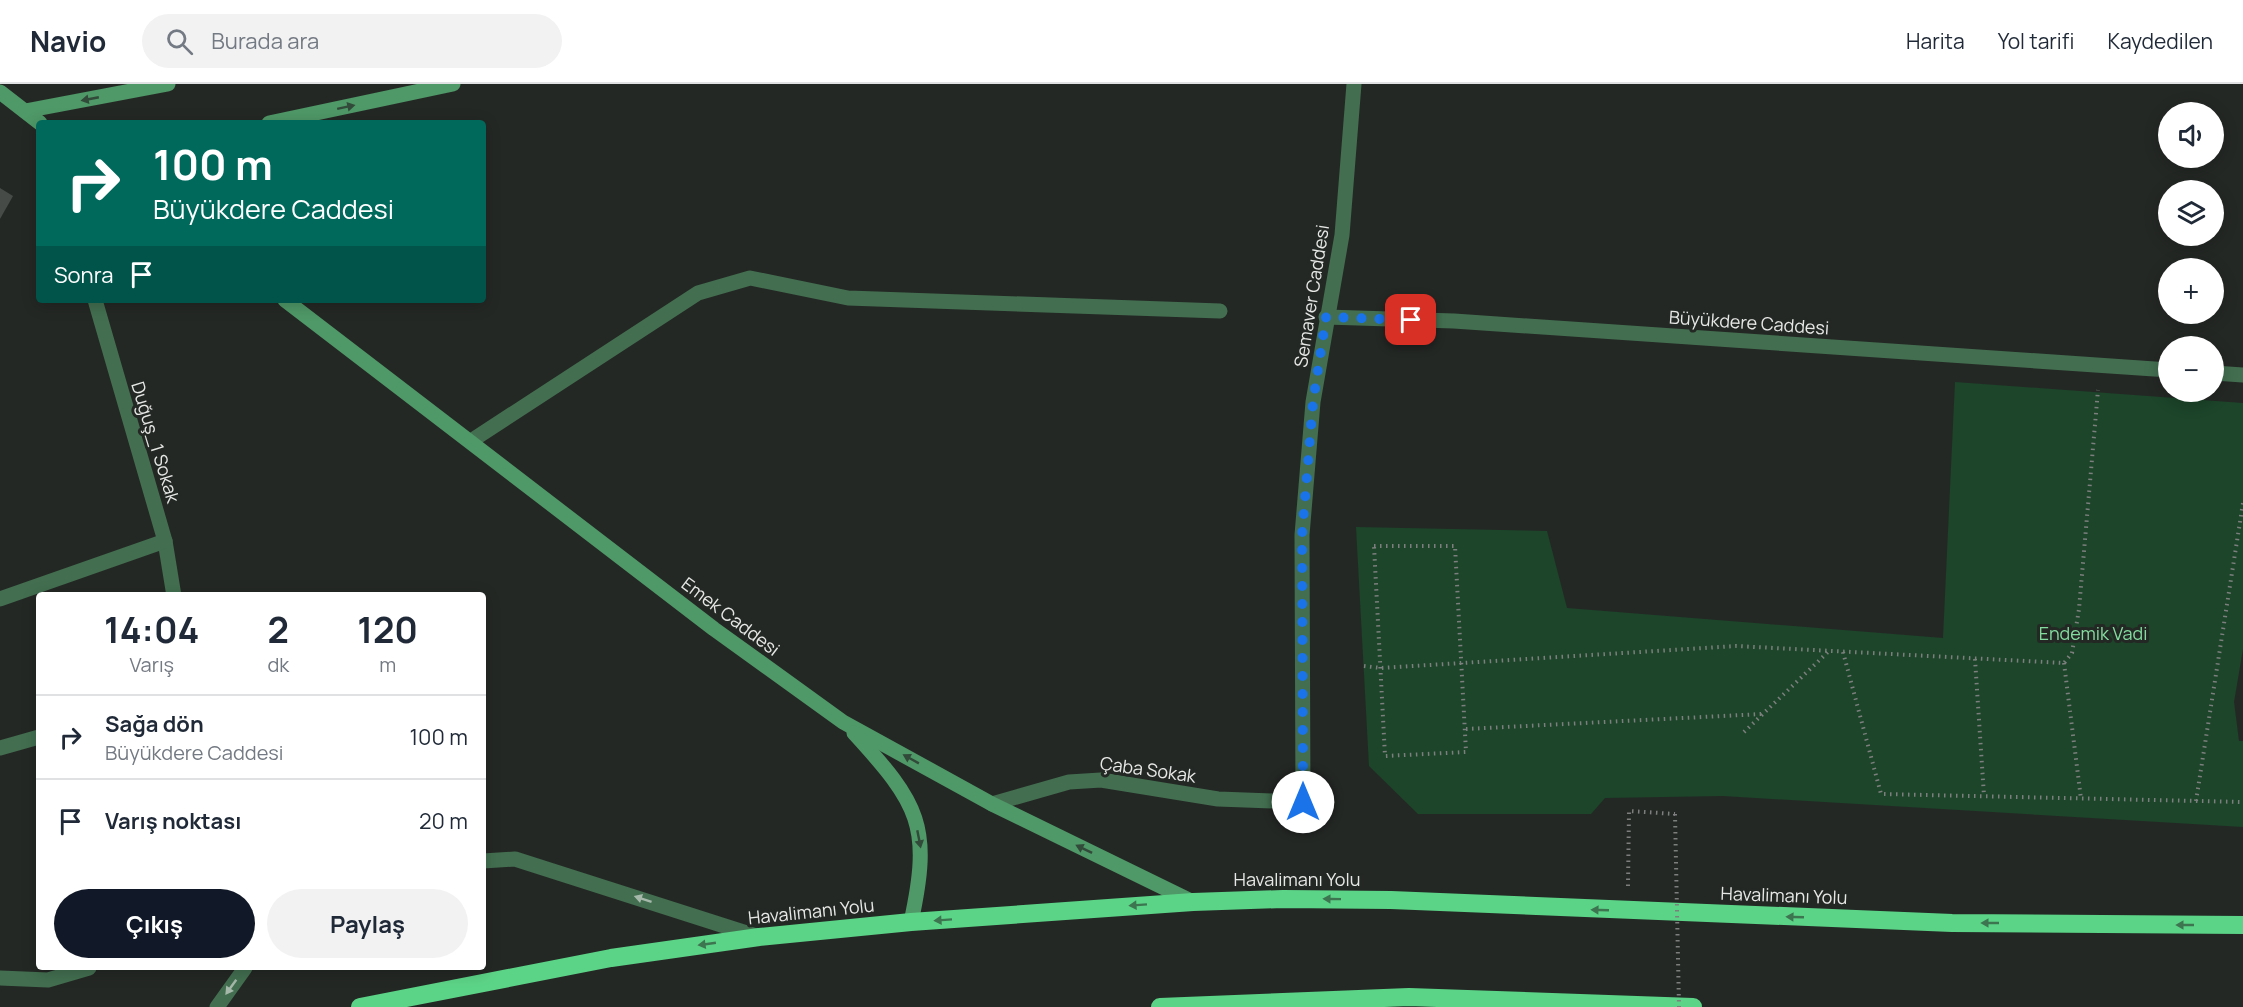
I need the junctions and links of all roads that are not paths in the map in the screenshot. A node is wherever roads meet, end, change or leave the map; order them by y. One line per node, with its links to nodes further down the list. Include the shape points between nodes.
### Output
1 (168, 84): 5 (street, one-way to 5)
2 (453, 84): 7 (street, one-way to 2)
3 (1354, 84): 11 (street, Semaver Caddesi, via 1342,235)
4 (0, 92): 5 (street)
5 (25, 111): 6 (street)
6 (36, 120)
7 (282, 120)
8 (96, 303): 16 (street, Duğuş_1 Sokak)
9 (289, 303): 15 (street, Emek Caddesi)
10 (1220, 311): 15 (street, via 848,298 750,278 698,293)
11 (1326, 317): 12 (street, Büyükdere Caddesi, via 1454,321); 22 (street, Semaver Caddesi, via 1313,402 1302,535)
12 (2158, 369)
13 (2224, 374): 14 (street)
14 (2243, 375)
15 (471, 441): 19 (street, Emek Caddesi)
16 (165, 541): 17 (street, Duğuş_1 Sokak); 18 (street)
17 (173, 592)
18 (0, 599)
19 (843, 722): 23 (street, Emek Caddesi, one-way to 19); 26 (street, one-way to 26, via 890,772 908,799 922,842 921,876)
20 (36, 738): 21 (street)
21 (0, 748)
22 (1303, 802): 23 (street, Çaba Sokak, via 1218,799 1101,780 1069,782)
23 (992, 804): 25 (street, Emek Caddesi, one-way to 23)
24 (486, 861): 28 (street, one-way to 24, via 515,859)
25 (1193, 902): 26 (highway, Havalimanı Yolu, one-way to 26); 27 (highway, Havalimanı Yolu, one-way to 25, via 1952,923 1391,900)
26 (911, 922): 28 (highway, Havalimanı Yolu)
27 (2243, 925)
28 (759, 937): 33 (highway, Havalimanı Yolu, one-way to 33, via 611,958)
29 (83, 970): 31 (street, via 48,980)
30 (244, 970): 32 (street, one-way to 32)
31 (0, 978)
32 (217, 1007)
33 (360, 1007)
34 (1160, 1007): 35 (highway, via 1408,997)
35 (1693, 1007)

